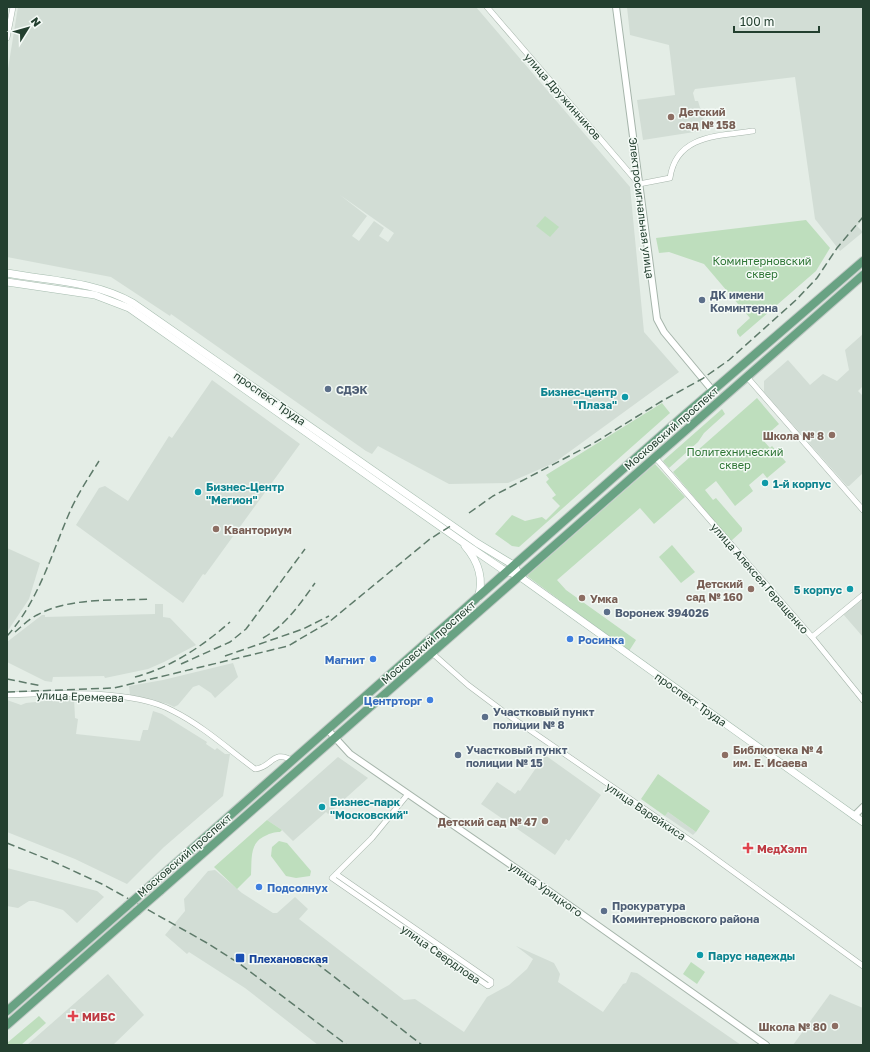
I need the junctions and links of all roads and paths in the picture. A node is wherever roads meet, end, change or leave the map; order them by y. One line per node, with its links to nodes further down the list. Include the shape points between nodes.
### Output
1 (13, 7): 4 (street)
2 (487, 7): 6 (street, улица Дружинников)
3 (616, 7): 6 (street, Электросигнальная улица)
4 (7, 38)
5 (753, 131): 6 (street, via 704,139 688,145 677,156 671,168 670,178)
6 (639, 184): 13 (street, Электросигнальная улица, via 657,319 664,332)
7 (863, 261): 13 (main road, Московский проспект)
8 (7, 273): 11 (main road, проспект Труда, via 91,286 120,296)
9 (863, 275): 12 (main road, Московский проспект)
10 (7, 282): 11 (main road, проспект Труда, via 95,295 116,302)
11 (189, 346): 16 (main road, проспект Труда); 17 (main road, проспект Труда, via 477,542)
12 (746, 378): 14 (main road, Московский проспект); 15 (street)
13 (713, 391): 17 (main road, Московский проспект)
14 (655, 457): 18 (main road, Московский проспект); 21 (street, улица Алексея Геращенко)
15 (863, 510)
16 (461, 542): 17 (main road, проспект Труда); 20 (main road, via 472,554 480,575)
17 (511, 569): 18 (main road, проспект Труда); 20 (main road, Московский проспект)
18 (519, 576): 22 (main road, Московский проспект); 30 (main road, проспект Труда)
19 (863, 595): 21 (street)
20 (477, 599): 25 (main road, Московский проспект)
21 (812, 637): 24 (street, улица Алексея Геращенко)
22 (432, 653): 26 (main road, Московский проспект); 33 (street, улица Варейкиса, via 468,685 508,715 694,843)
23 (8, 695): 27 (street, улица Еремеева, via 117,695 137,699 174,711 222,742 255,769 262,769 281,756)
24 (863, 700)
25 (328, 730): 26 (street, улица Урицкого); 27 (main road, Московский проспект)
26 (335, 738): 28 (street, улица Урицкого, via 350,754); 35 (main road, Московский проспект, bridge)
27 (293, 762): 34 (main road, Московский проспект, bridge)
28 (408, 794): 32 (street, via 372,838); 36 (street, улица Урицкого, via 550,891)
29 (863, 807): 30 (street)
30 (854, 816): 31 (main road, проспект Труда)
31 (863, 822)
32 (336, 874): 32 (street, улица Свердлова, via 332,878 488,986 491,984 492,981)
33 (863, 966)
34 (7, 1011)
35 (7, 1025)
36 (766, 1045)

